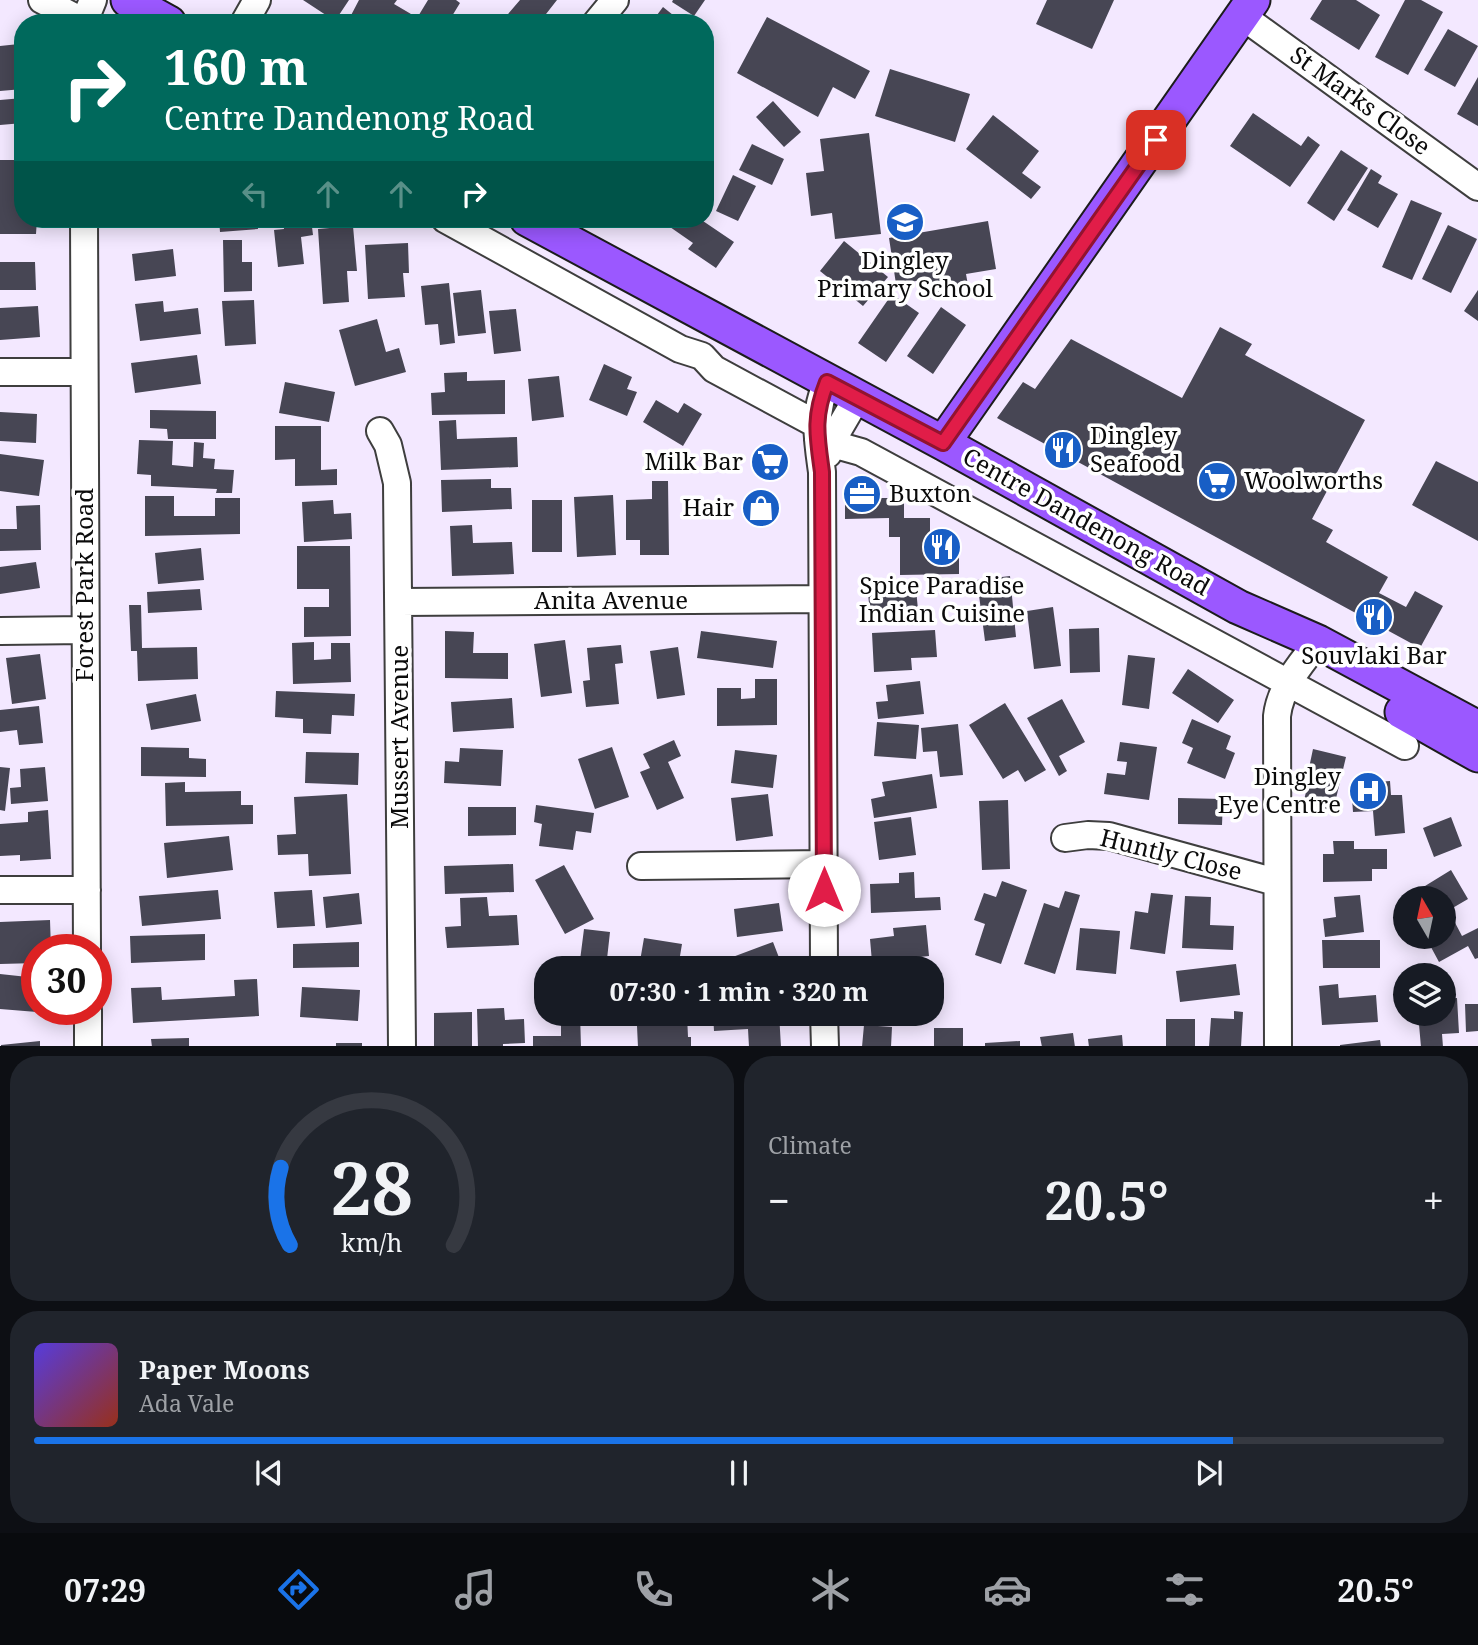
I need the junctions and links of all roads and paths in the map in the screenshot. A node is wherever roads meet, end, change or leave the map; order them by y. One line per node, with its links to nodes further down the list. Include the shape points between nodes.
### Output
1 (42, 0): 5 (street)
2 (128, 0): 6 (main road)
3 (615, 0): 7 (street)
4 (1247, 8): 8 (street, St Marks Close); 18 (main road)
5 (69, 14)
6 (153, 14)
7 (603, 14)
8 (1478, 187)
9 (84, 228): 13 (street, Forest Park Road)
10 (461, 228): 17 (street, Centre Dandenong Road, via 680,349 702,356 714,369)
11 (544, 228): 14 (main road, Centre Dandenong Road)
12 (0, 372): 13 (street)
13 (84, 372): 21 (street, Forest Park Road)
14 (827, 382): 15 (main road, Centre Dandenong Road); 17 (street, via 817,408)
15 (857, 398): 17 (street); 18 (main road, Centre Dandenong Road)
16 (380, 431): 20 (street, Mussert Avenue, via 397,483)
17 (826, 436): 19 (street); 24 (street, Centre Dandenong Road)
18 (943, 443): 23 (main road, Centre Dandenong Road)
19 (822, 599): 20 (street, Anita Avenue); 29 (street)
20 (400, 602): 39 (street, Mussert Avenue)
21 (85, 630): 22 (street); 33 (street, Forest Park Road)
22 (0, 631)
23 (1312, 649): 24 (street); 25 (main road, Centre Dandenong Road); 27 (main road, Centre Dandenong Road)
24 (1289, 683): 26 (street, Centre Dandenong Road); 31 (street, via 1278,704 1276,727)
25 (1478, 728)
26 (1405, 746)
27 (1478, 755)
28 (1065, 838): 31 (street, Huntly Close, via 1117,838)
29 (824, 864): 30 (street); 35 (street)
30 (641, 866)
31 (1276, 882): 41 (street)
32 (0, 890): 33 (street)
33 (87, 890): 34 (street, Forest Park Road)
34 (87, 934)
35 (824, 956)
36 (88, 1025): 38 (street)
37 (824, 1026): 40 (street)
38 (88, 1046)
39 (402, 1046)
40 (825, 1046)
41 (1278, 1046)

